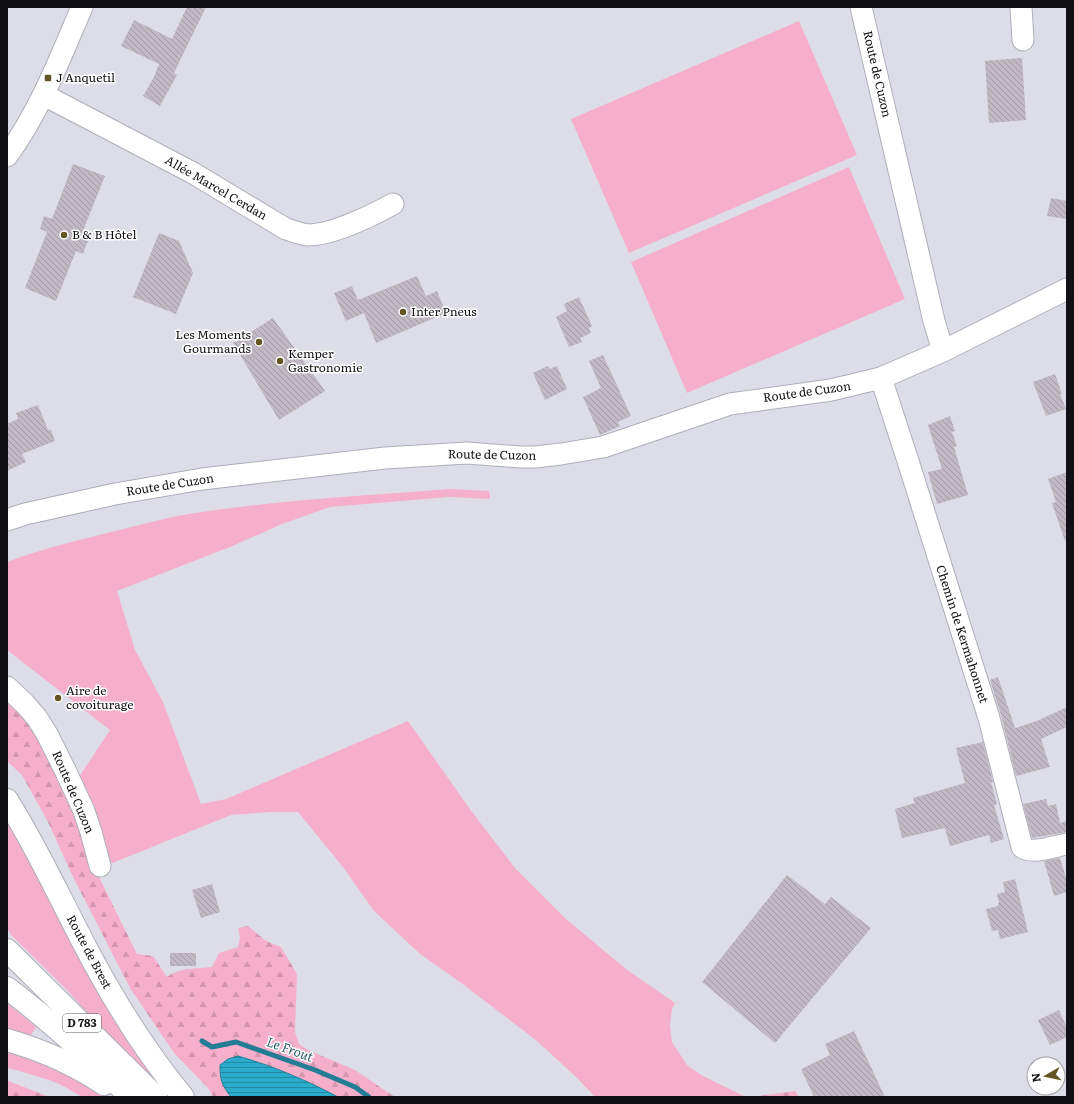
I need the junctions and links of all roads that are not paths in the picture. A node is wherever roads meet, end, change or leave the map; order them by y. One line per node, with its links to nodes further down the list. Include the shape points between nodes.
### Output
1 (82, 7): 5 (street)
2 (861, 7): 9 (street, Route de Cuzon)
3 (1021, 7): 4 (street)
4 (1023, 40)
5 (44, 95): 6 (street); 7 (street, Allée Marcel Cerdan, via 193,173 286,229 302,234 338,228)
6 (7, 156)
7 (393, 204)
8 (1067, 289): 9 (street, Route de Cuzon)
9 (943, 351): 10 (street, Route de Cuzon)
10 (880, 378): 11 (street, Route de Cuzon, via 831,390 730,404 603,447 575,452 520,457 454,454 385,458 236,475 115,494); 14 (street, Chemin de Kermahonnet, via 989,718 1020,842 1026,850 1032,851)
11 (7, 520)
12 (7, 687): 15 (street, Route de Cuzon, via 37,718 47,734 84,811)
13 (7, 800): 22 (main road, Route de Brest, via 45,865 108,989 144,1045)
14 (1067, 844)
15 (100, 866)
16 (7, 950): 21 (main road, D 783)
17 (7, 988): 20 (main road, D 783, via 76,1045)
18 (7, 1040): 19 (main road, via 36,1048 67,1062)
19 (122, 1097)
20 (131, 1097)
21 (156, 1097)
22 (183, 1097)

